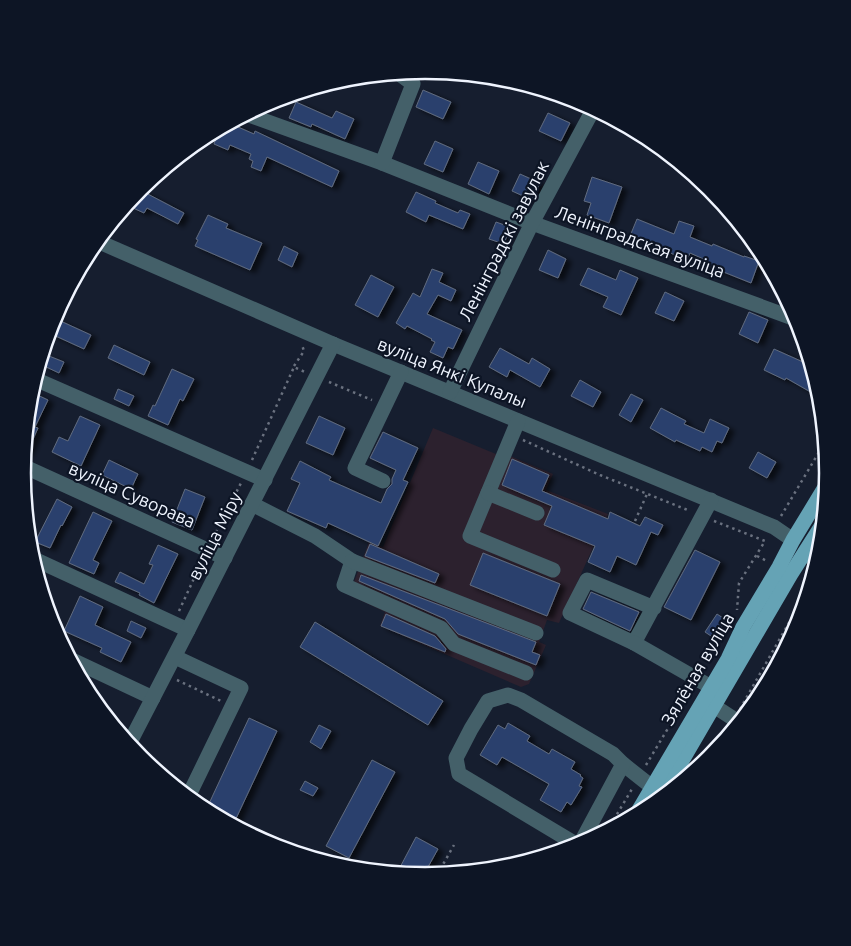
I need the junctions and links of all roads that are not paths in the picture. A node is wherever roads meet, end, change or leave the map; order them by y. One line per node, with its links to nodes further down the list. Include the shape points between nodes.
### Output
1 (407, 80): 4 (street, via 413,84)
2 (590, 115): 5 (street, Ленінградскі завулак)
3 (255, 117): 4 (street, Ленінградская вуліца)
4 (382, 163): 5 (street, Ленінградская вуліца)
5 (532, 223): 7 (street, Ленінградская вуліца); 11 (street, Ленінградскі завулак)
6 (105, 244): 8 (street, вуліца Янкі Купалы)
7 (787, 316)
8 (333, 344): 9 (street, вуліца Янкі Купалы); 14 (street, вуліца Міру)
9 (401, 372): 11 (street, вуліца Янкі Купалы); 15 (street, via 355,468)
10 (42, 382): 14 (street)
11 (450, 392): 12 (street, вуліца Янкі Купалы)
12 (518, 421): 16 (street); 18 (street, вуліца Янкі Купалы)
13 (31, 470): 25 (street, вуліца Суворава)
14 (265, 480): 19 (street, вуліца Міру)
15 (383, 481)
16 (488, 493): 20 (street); 28 (street, via 470,536)
17 (819, 497): 22 (main road, Зялёная вуліца)
18 (711, 500): 22 (street, вуліца Янкі Купалы, via 774,527); 29 (street)
19 (252, 504): 25 (street, вуліца Міру); 26 (street, via 315,536)
20 (537, 513)
21 (814, 538): 23 (main road, Зялёная вуліца)
22 (793, 540): 23 (main road); 36 (main road, Зялёная вуліца)
23 (805, 552): 24 (street); 38 (main road, Зялёная вуліца)
24 (810, 557)
25 (225, 558): 30 (street, вуліца Міру)
26 (352, 561): 31 (street); 35 (street, via 344,584 441,628 454,644)
27 (42, 563): 30 (street)
28 (553, 570)
29 (654, 608): 32 (street); 32 (street, via 587,580 570,613)
30 (188, 630): 33 (street, вуліца Міру)
31 (536, 633)
32 (634, 643): 36 (street)
33 (181, 659): 37 (street, вуліца Міру); 44 (street, via 240,688)
34 (81, 664): 37 (street)
35 (526, 673)
36 (711, 687): 43 (main road, Зялёная вуліца)
37 (153, 698): 40 (street, вуліца Міру)
38 (714, 706): 39 (street); 42 (main road, Зялёная вуліца)
39 (733, 719)
40 (133, 737)
41 (623, 764): 43 (street); 46 (street); 47 (street, via 613,754 521,700 508,696 488,701 456,758 459,774)
42 (669, 784)
43 (652, 786): 45 (main road, Зялёная вуліца)
44 (191, 790)
45 (643, 802)
46 (586, 833)
47 (569, 840)

